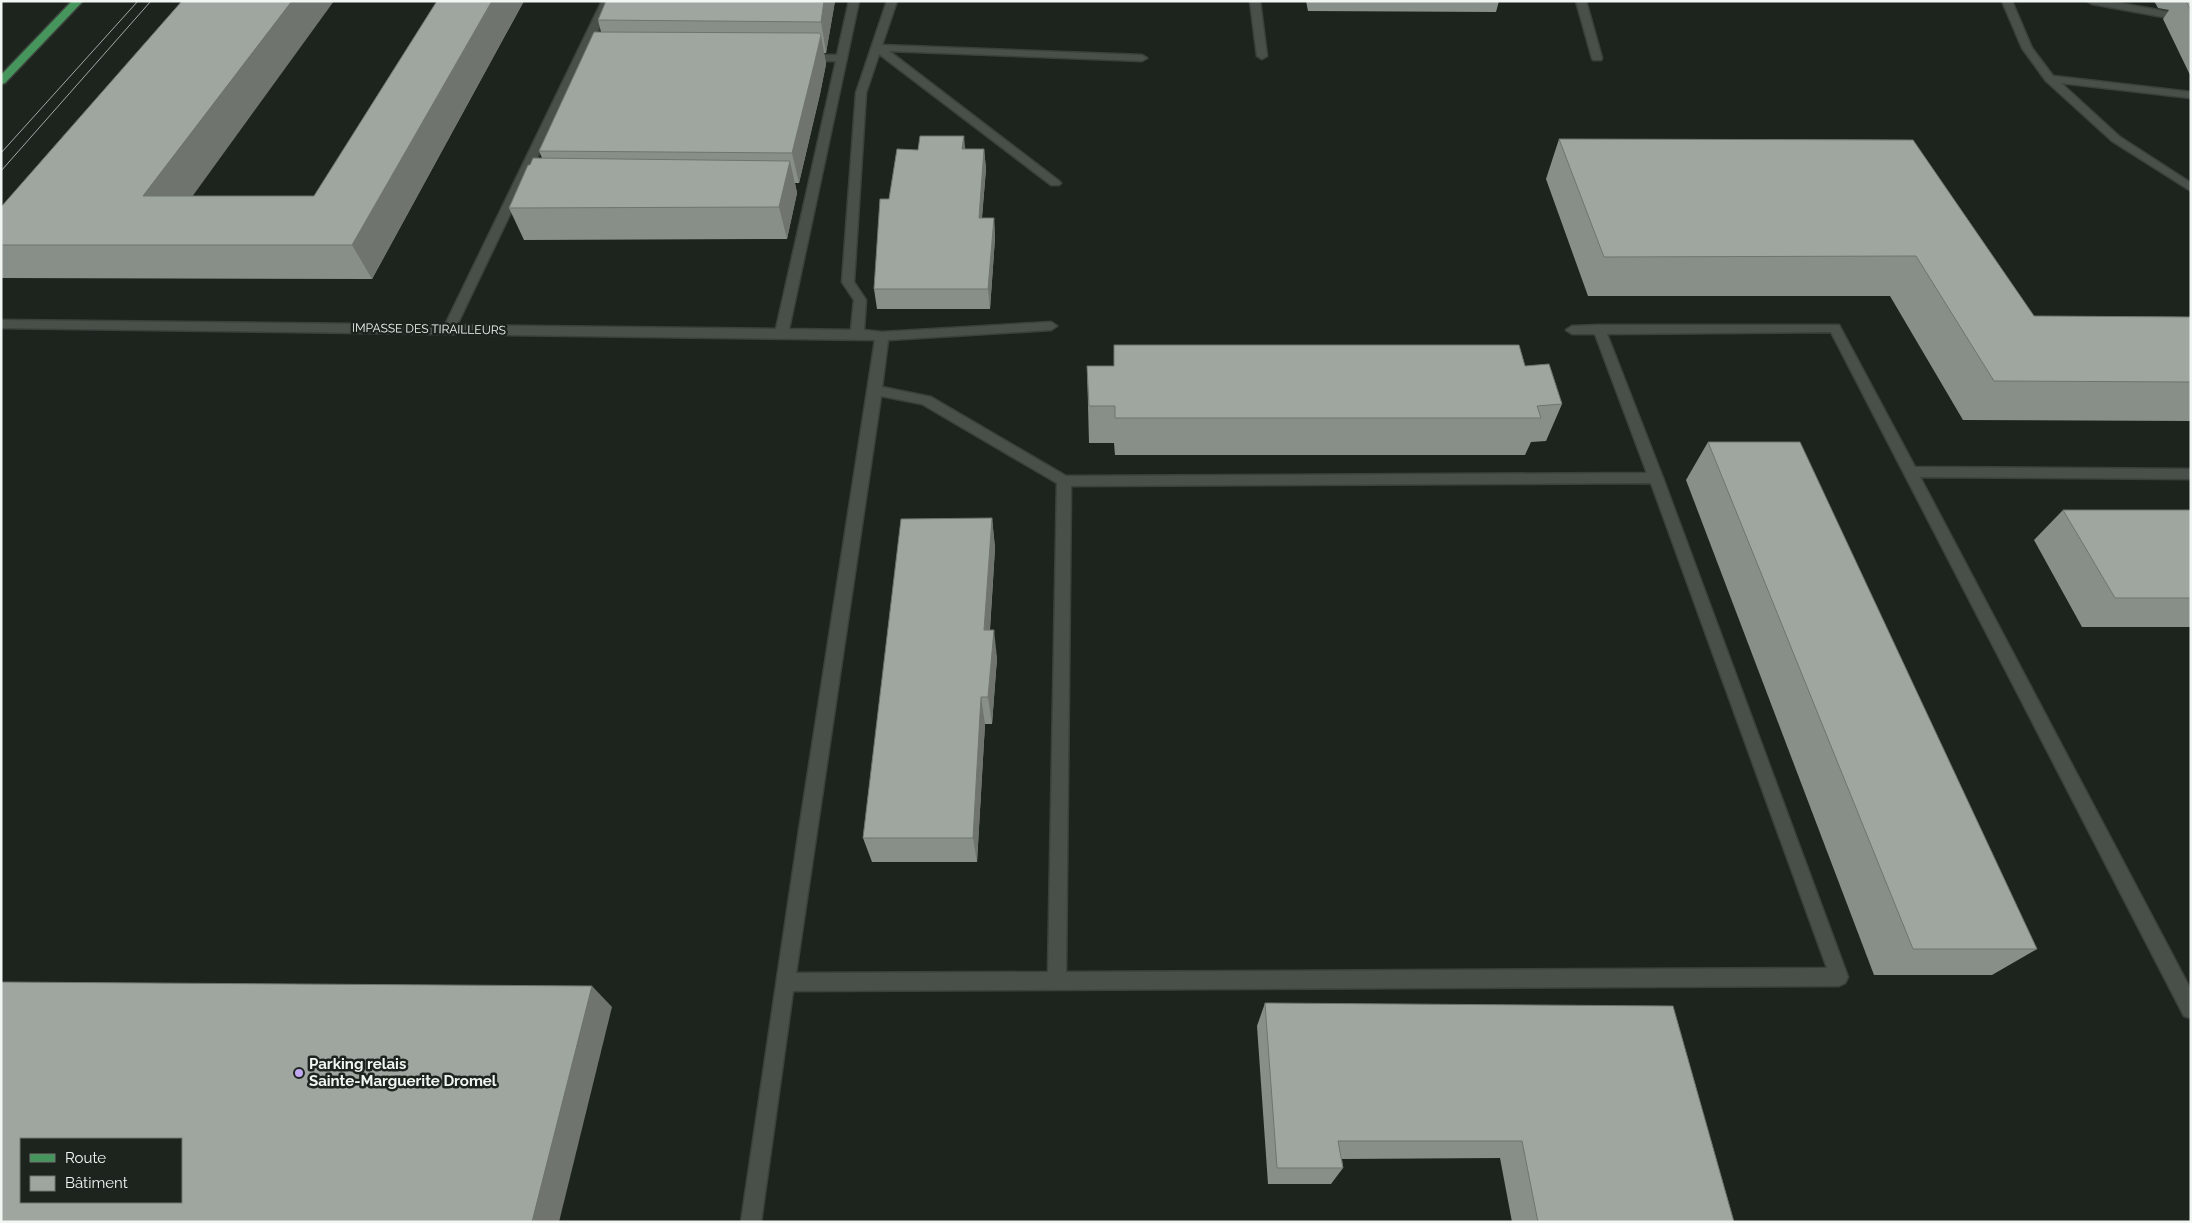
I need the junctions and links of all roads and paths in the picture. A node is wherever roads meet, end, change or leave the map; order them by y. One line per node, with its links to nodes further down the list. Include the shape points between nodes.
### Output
1 (78, 1): 17 (main road)
2 (607, 1): 23 (street, via 585,56 523,185)
3 (854, 1): 13 (street)
4 (892, 1): 10 (street)
5 (1255, 1): 11 (street)
6 (1581, 1): 15 (street)
7 (2007, 1): 16 (street, via 2026,48)
8 (2092, 1): 9 (street)
9 (2191, 19)
10 (878, 48): 14 (street); 19 (street); 27 (street, via 861,93 848,282 860,300)
11 (1262, 56)
12 (794, 58): 13 (street)
13 (842, 58): 26 (street, via 809,188)
14 (1142, 58)
15 (1597, 58)
16 (2050, 79): 18 (street); 20 (street, via 2116,139)
17 (1, 81)
18 (2191, 95)
19 (1055, 183)
20 (2191, 188)
21 (1, 324): 23 (street, IMPASSE DES TIRAILLEURS)
22 (1051, 326): 28 (street, IMPASSE DES TIRAILLEURS)
23 (449, 329): 26 (street, IMPASSE DES TIRAILLEURS)
24 (1600, 329): 25 (street); 30 (street, via 1836,328); 32 (street)
25 (1572, 330)
26 (782, 332): 27 (street, IMPASSE DES TIRAILLEURS)
27 (857, 334): 28 (street, IMPASSE DES TIRAILLEURS)
28 (882, 336): 29 (street)
29 (875, 390): 33 (street, via 926,400); 35 (street)
30 (1911, 472): 31 (street); 36 (street)
31 (2191, 474)
32 (1656, 478): 33 (street); 34 (street, via 1840,976)
33 (1064, 481): 34 (street)
34 (1057, 981): 35 (street)
35 (786, 982): 37 (street)
36 (2191, 1010)
37 (751, 1222)

